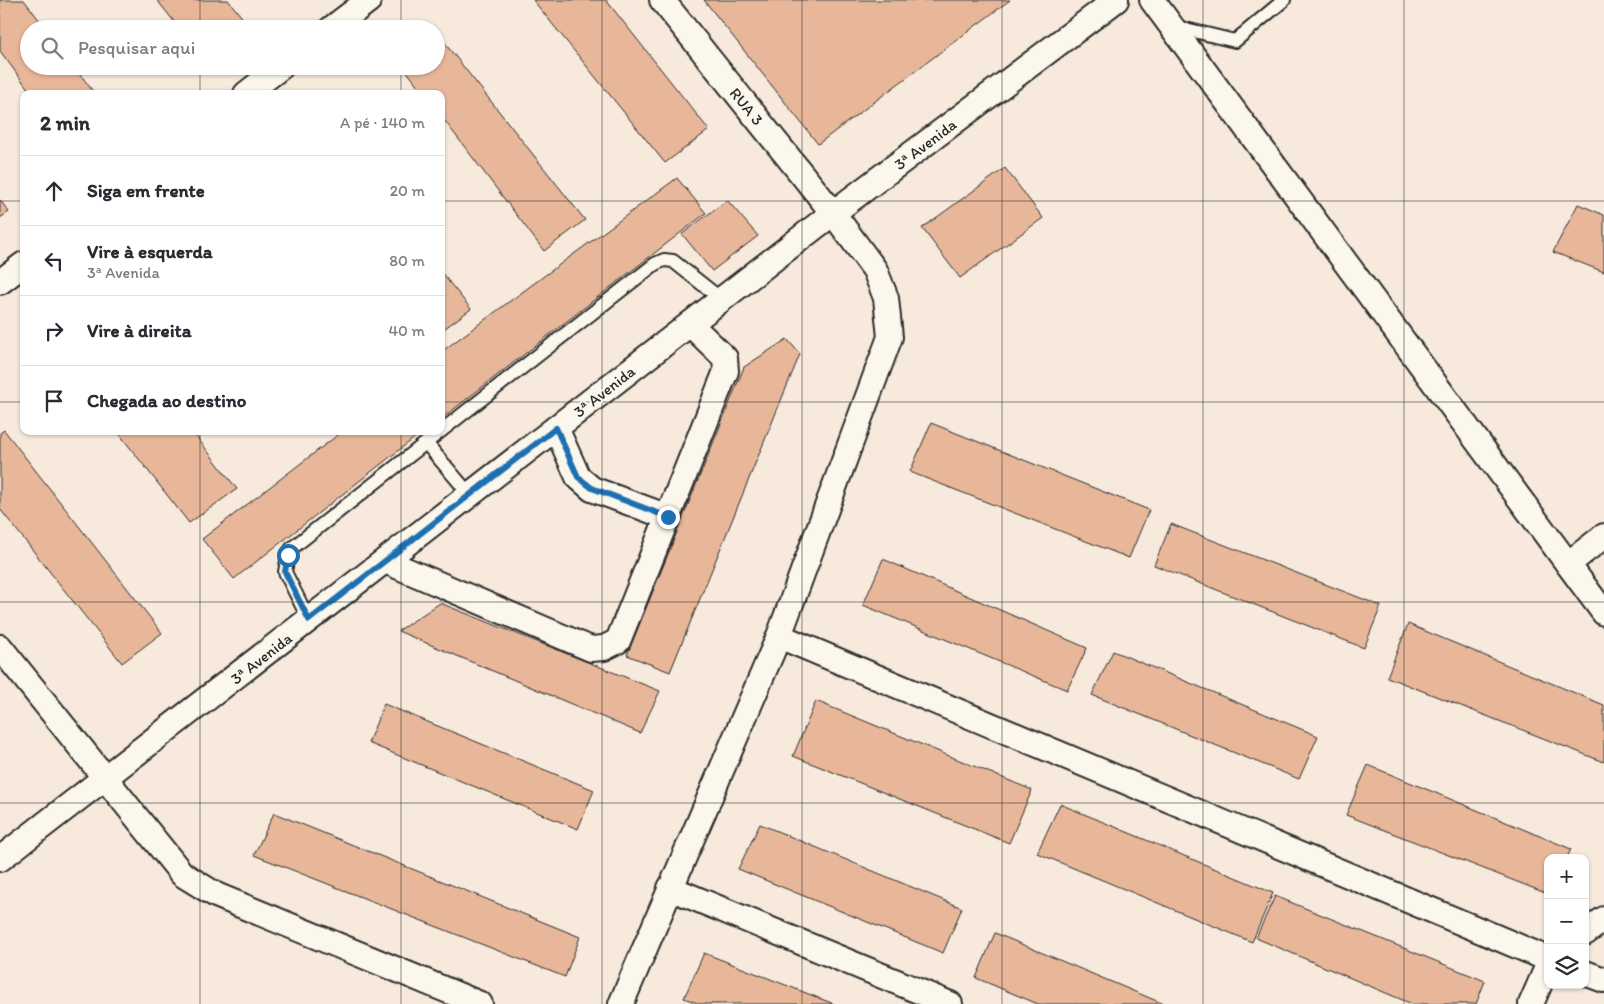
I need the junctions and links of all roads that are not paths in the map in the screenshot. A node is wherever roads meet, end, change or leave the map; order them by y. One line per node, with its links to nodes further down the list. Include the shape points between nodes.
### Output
1 (369, 0): 6 (street)
2 (662, 0): 10 (street, RUA 3)
3 (1116, 0): 10 (street, 3ª Avenida)
4 (1152, 0): 7 (street)
5 (1284, 0): 7 (lane, via 1235,41)
6 (343, 20)
7 (1171, 26): 23 (street)
8 (270, 75): 9 (street)
9 (251, 90)
10 (833, 213): 13 (street, 3ª Avenida); 26 (street, RUA 3, via 874,270 886,298 890,337)
11 (20, 267): 12 (street)
12 (0, 282)
13 (721, 299): 14 (street, 3ª Avenida); 15 (lane, via 673,261 655,264)
14 (690, 324): 16 (street, 3ª Avenida); 20 (street, via 725,358 726,371)
15 (445, 428)
16 (556, 428): 19 (street, 3ª Avenida); 20 (street, via 578,477 592,488)
17 (436, 435): 18 (lane)
18 (426, 443): 19 (lane); 25 (lane, via 292,548 285,572)
19 (470, 495): 22 (street, 3ª Avenida)
20 (668, 517): 22 (street, via 618,641 604,648 591,649)
21 (1604, 536): 23 (street)
22 (385, 561): 25 (street, 3ª Avenida)
23 (1568, 564): 24 (street)
24 (1604, 613)
25 (309, 620): 28 (street, 3ª Avenida)
26 (779, 636): 30 (street, RUA 3); 33 (street)
27 (0, 647): 28 (street)
28 (105, 778): 29 (street, 3ª Avenida); 37 (street, via 182,874 216,896)
29 (0, 859)
30 (670, 888): 38 (street, RUA 3); 39 (street)
31 (1604, 919): 32 (street)
32 (1589, 930)
33 (1544, 957)
34 (1589, 974): 36 (street)
35 (1544, 975): 40 (street)
36 (1604, 980)
37 (480, 1004)
38 (621, 1004)
39 (950, 1004)
40 (1532, 1004)

